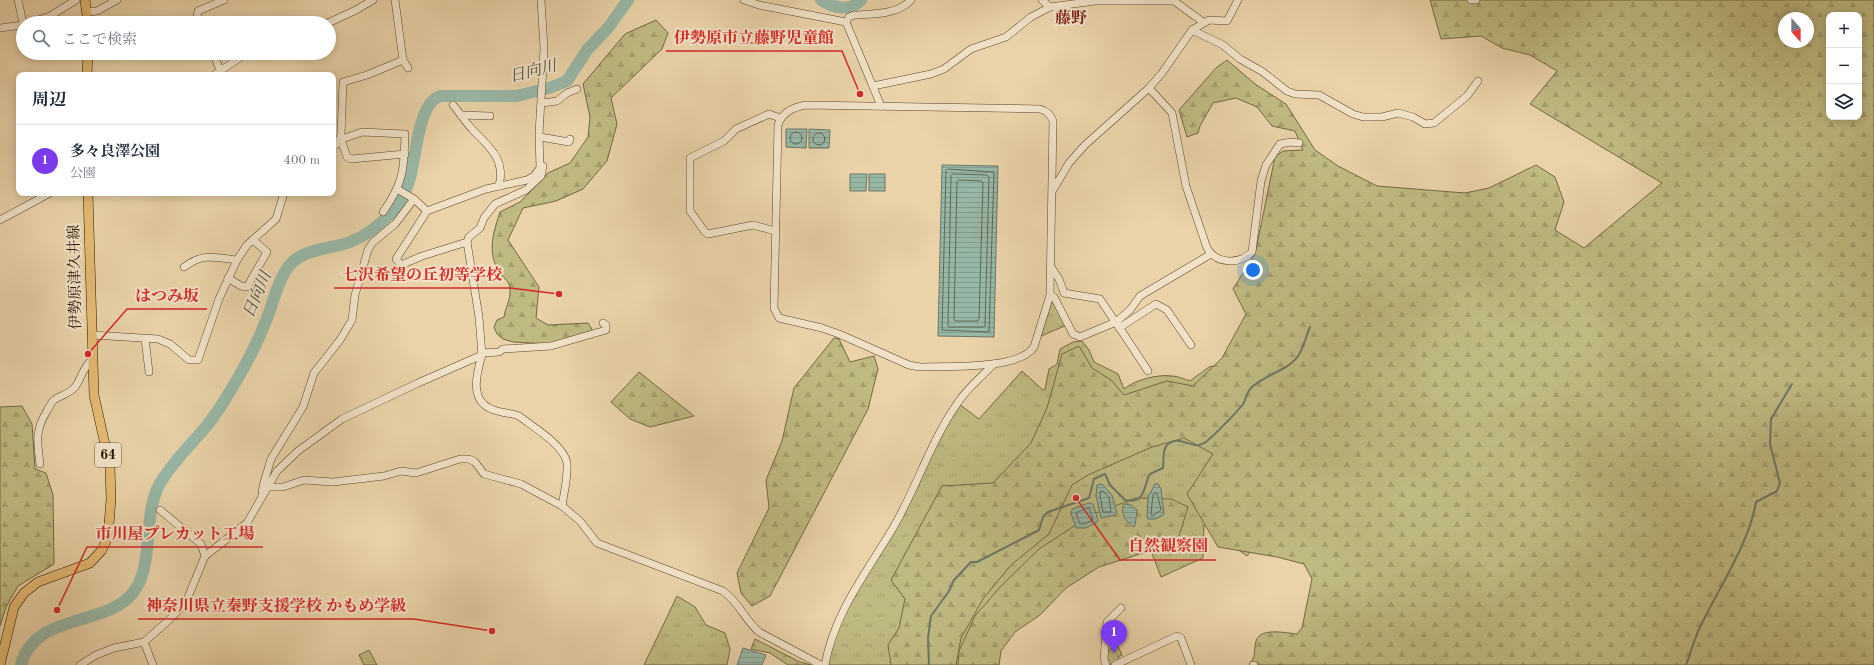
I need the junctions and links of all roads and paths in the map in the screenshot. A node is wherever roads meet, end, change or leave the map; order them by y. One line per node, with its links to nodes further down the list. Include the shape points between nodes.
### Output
1 (18, 0): 17 (street)
2 (76, 0): 18 (street)
3 (85, 0): 16 (main road)
4 (117, 0): 16 (street)
5 (224, 0): 20 (street, via 198,11)
6 (372, 0): 21 (street)
7 (395, 0): 30 (street)
8 (541, 0): 39 (street, via 544,48)
9 (744, 0): 22 (street)
10 (911, 0): 22 (street, via 905,6 894,10 854,15)
11 (1042, 0): 15 (street)
12 (1238, 0): 23 (street, via 1227,21)
13 (1471, 0): 14 (street)
14 (1476, 0)
15 (1050, 7): 23 (street, via 1095,1 1174,1); 36 (street, via 1031,17 1006,37 971,49 944,69)
16 (87, 12): 19 (main road)
17 (21, 16)
18 (50, 16)
19 (87, 16)
20 (197, 16)
21 (336, 19)
22 (846, 22): 36 (street)
23 (1203, 22): 26 (street)
24 (16, 25): 25 (street)
25 (0, 28)
26 (1192, 30): 35 (street, via 1223,45 1287,91 1319,95 1363,117 1382,117 1398,113 1425,124 1434,123 1467,96); 38 (street)
27 (88, 60): 32 (main road)
28 (214, 60): 33 (street)
29 (236, 60): 34 (street)
30 (403, 60): 31 (street); 47 (street, via 343,82)
31 (408, 68)
32 (87, 72)
33 (217, 72)
34 (218, 72)
35 (1478, 82)
36 (873, 86): 41 (street)
37 (577, 88): 39 (street, via 557,101)
38 (1149, 88): 54 (street, via 1085,145 1069,163); 65 (street, via 1172,113 1186,186)
39 (542, 103): 45 (street)
40 (453, 105): 42 (street)
41 (881, 106): 44 (street, via 806,105 787,112); 54 (street, via 1046,111 1053,121)
42 (462, 115): 43 (street); 52 (street, via 492,149 500,167)
43 (490, 116)
44 (780, 118): 62 (street); 62 (street, via 769,114 736,129 724,141 690,158 690,211 705,232 708,234 753,225)
45 (540, 137): 46 (street, via 569,142); 51 (street)
46 (570, 139)
47 (340, 140): 49 (street); 50 (street, via 347,157 351,159); 50 (street, via 362,132 405,134)
48 (1299, 143): 65 (street, via 1280,144 1266,164 1261,181 1252,252 1242,258 1229,260 1219,260)
49 (336, 144)
50 (405, 154): 53 (street, via 404,170)
51 (541, 162): 52 (street, via 531,178); 64 (street, via 544,171 541,176 526,190 495,204 480,228 468,237)
52 (499, 186): 59 (street)
53 (398, 190): 58 (street); 60 (street)
54 (1052, 190): 68 (street)
55 (44, 196): 61 (street)
56 (88, 196): 75 (main road, 伊勢原津久井線 / 64)
57 (283, 196): 63 (street, via 276,219)
58 (413, 198): 59 (street); 85 (street, via 395,224 373,242 368,250 355,296 352,320 314,373 303,407 271,459)
59 (427, 211): 64 (street, via 396,259 398,262 406,264 422,256)
60 (383, 212)
61 (0, 220)
62 (775, 231): 80 (street, via 774,308 779,318 839,334 909,365 920,367)
63 (253, 240): 66 (street); 69 (street, via 267,252 247,287)
64 (467, 242): 78 (street, via 479,316)
65 (1211, 254): 70 (street, via 1140,296 1130,310 1116,322 1080,337 1073,334 1054,297)
66 (236, 260): 67 (street, via 206,256); 69 (street)
67 (184, 267)
68 (1050, 267): 70 (street); 72 (street, via 1064,293 1100,299)
69 (228, 278): 76 (street, via 198,360 189,360 165,341)
70 (1050, 295): 80 (street, via 1030,353 1024,357)
71 (1110, 299): 72 (street)
72 (1103, 302): 74 (street)
73 (603, 323): 78 (street, via 606,330 551,346 503,349)
74 (1117, 324): 77 (street, via 1156,304 1167,310); 82 (street)
75 (92, 335): 76 (street); 79 (main road, 伊勢原津久井線 / 64)
76 (145, 339): 81 (street)
77 (1191, 345)
78 (482, 354): 84 (street, via 342,419 288,459); 86 (street, via 476,383 476,390 482,403 496,411 519,416 558,446 563,453 567,464)
79 (93, 359): 83 (street, via 88,363 78,384 52,401 43,417 36,442); 91 (main road, 伊勢原津久井線 / 64, via 94,395 106,443 111,481 108,537 98,556 90,563 38,582 24,593 14,607)
80 (994, 364): 95 (street, via 966,392 951,413 906,504 836,625)
81 (151, 367)
82 (1148, 371)
83 (40, 464)
84 (268, 487): 85 (street); 86 (street, via 283,487 304,480 333,482 384,476 401,471 416,473 460,459 469,459 475,462 484,474 521,484)
85 (262, 499): 88 (street, via 247,523)
86 (562, 506): 94 (street, via 580,521 597,542 723,591 759,632)
87 (160, 510): 88 (street, via 201,544)
88 (205, 556): 90 (street, via 186,602)
89 (1121, 608): 96 (street, via 1107,622 1104,659)
90 (144, 642): 92 (street, via 114,648); 93 (street)
91 (0, 665)
92 (80, 665)
93 (153, 665)
94 (821, 665)
95 (825, 665)
96 (1106, 665)
97 (1115, 665): 98 (street, via 1177,636 1181,638)
98 (1191, 665)

